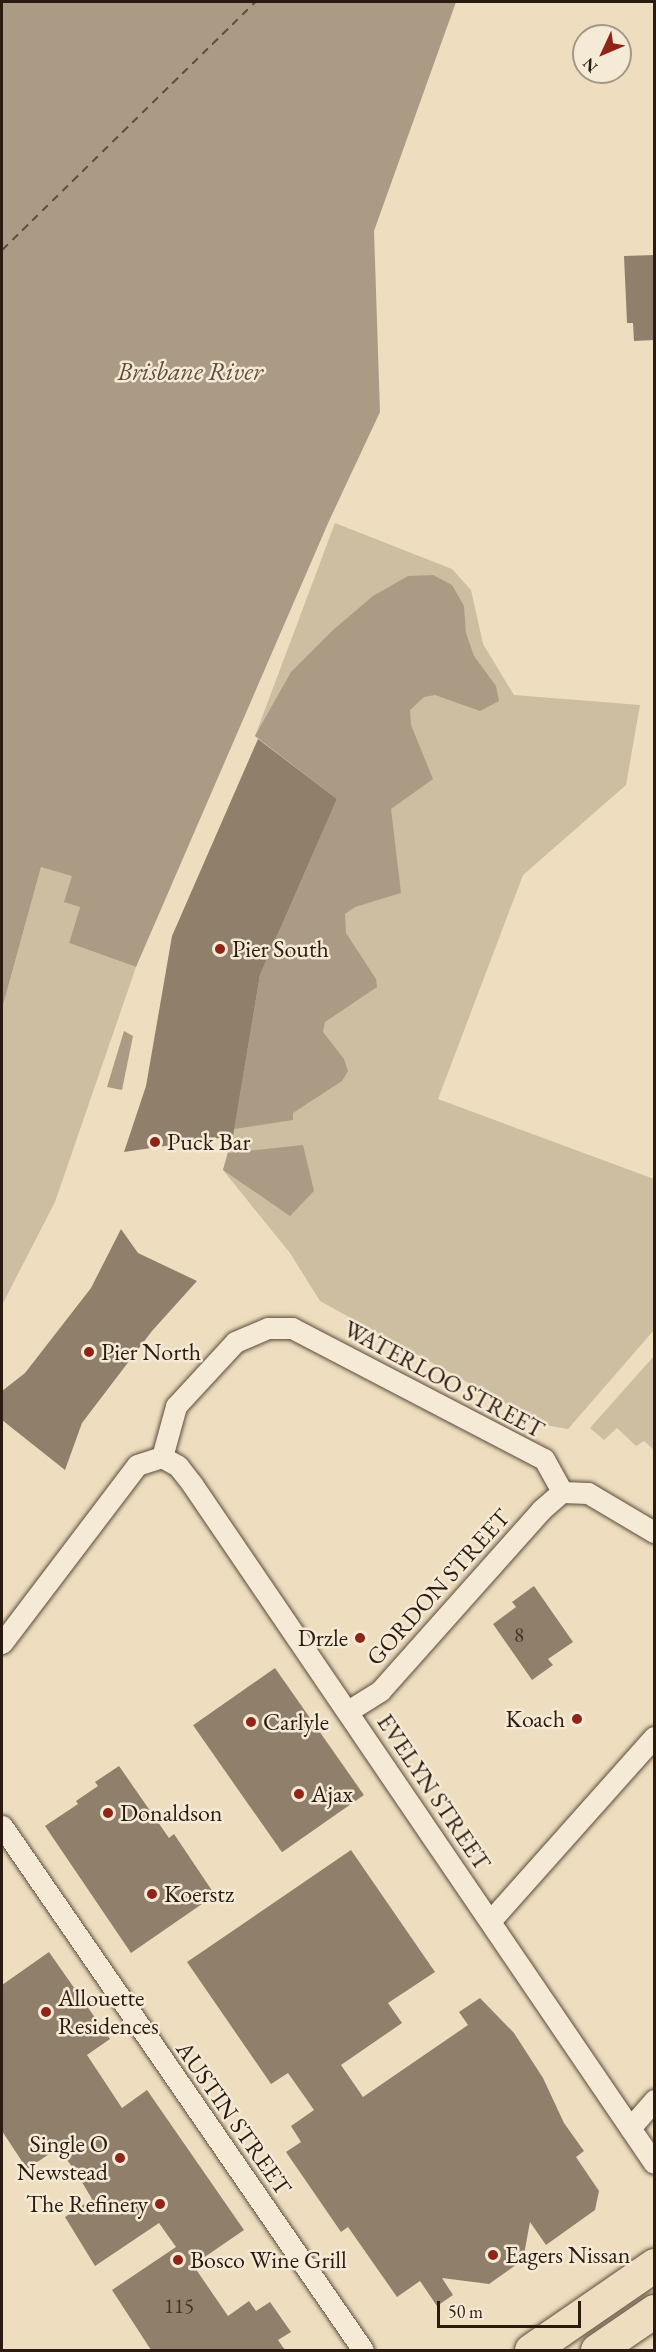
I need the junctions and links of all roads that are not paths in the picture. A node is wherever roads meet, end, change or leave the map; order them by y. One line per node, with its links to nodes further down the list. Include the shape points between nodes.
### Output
1 (162, 1457): 2 (street, WATERLOO STREET, via 176,1406 235,1342 268,1328 292,1328 544,1460); 4 (street, via 137,1465); 5 (street, EVELYN STREET, via 178,1466 192,1484)
2 (562, 1492): 3 (street, via 588,1493); 5 (street, GORDON STREET, via 541,1510 380,1691)
3 (654, 1532)
4 (2, 1643)
5 (348, 1711): 8 (street, EVELYN STREET)
6 (654, 1737): 8 (street)
7 (2, 1826): 14 (street, AUSTIN STREET)
8 (491, 1920): 10 (street, EVELYN STREET)
9 (654, 2100): 10 (street)
10 (630, 2128): 11 (street, EVELYN STREET)
11 (654, 2163)
12 (654, 2265): 15 (main road)
13 (654, 2311): 16 (main road)
14 (363, 2350)
15 (531, 2350)
16 (597, 2350)

